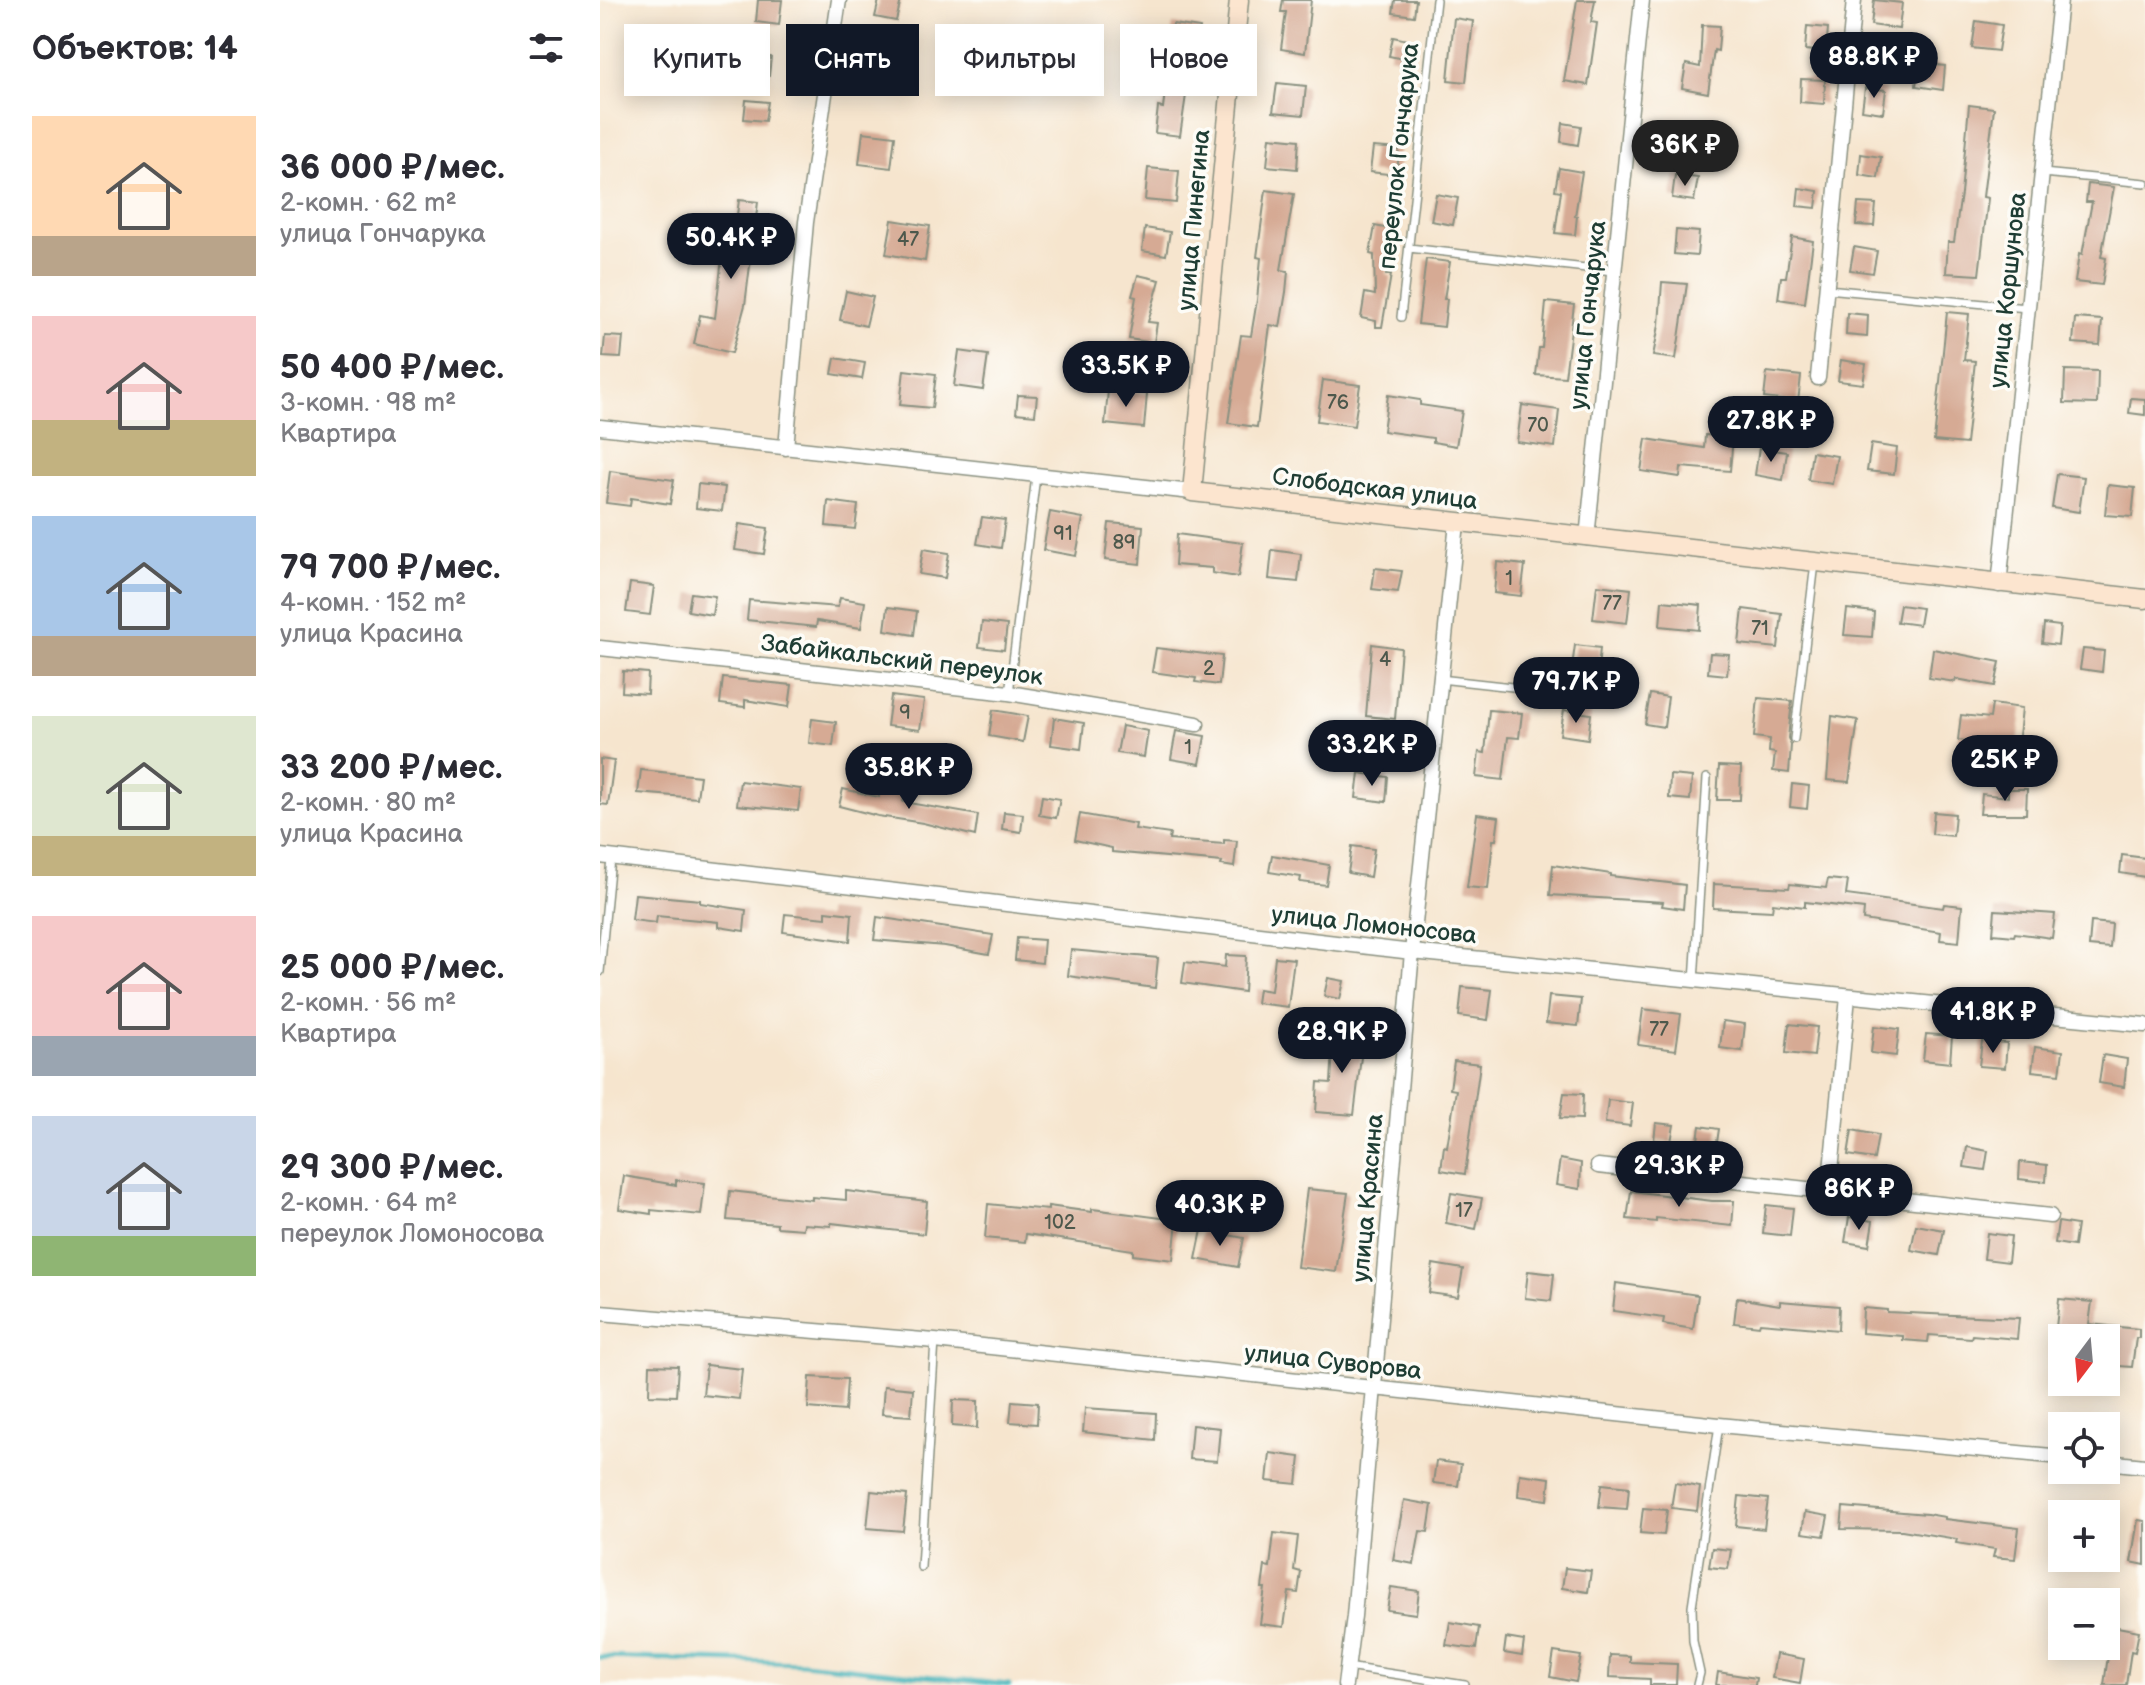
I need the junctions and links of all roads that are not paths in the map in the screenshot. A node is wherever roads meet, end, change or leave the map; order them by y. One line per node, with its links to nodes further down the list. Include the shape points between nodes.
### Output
1 (839, 0): 16 (street, via 806,222)
2 (1239, 0): 18 (street, улица Пинегина)
3 (1436, 0): 9 (lane, переулок Гончарука)
4 (1642, 0): 10 (street, улица Гончарука)
5 (1854, 0): 11 (street)
6 (2060, 0): 7 (street, улица Коршунова)
7 (2043, 173): 8 (lane); 12 (street, улица Коршунова)
8 (2145, 183)
9 (1409, 248): 10 (lane); 13 (lane, переулок Гончарука)
10 (1615, 271): 20 (street, улица Гончарука)
11 (1827, 289): 12 (lane); 14 (street)
12 (2027, 308): 22 (street, улица Коршунова)
13 (1401, 317)
14 (1818, 378)
15 (600, 427): 16 (street, Слободская улица)
16 (786, 448): 17 (street, Слободская улица)
17 (1037, 474): 18 (street, Слободская улица); 26 (lane)
18 (1192, 492): 19 (street, Слободская улица)
19 (1457, 523): 20 (street, Слободская улица); 25 (street, улица Красина)
20 (1587, 538): 21 (street, Слободская улица)
21 (1815, 563): 22 (street, Слободская улица); 29 (lane)
22 (1999, 585): 23 (street, Слободская улица)
23 (2145, 599)
24 (600, 648): 26 (street, Забайкальский переулок)
25 (1440, 679): 27 (lane); 32 (street, улица Красина)
26 (1009, 693): 28 (street, Забайкальский переулок)
27 (1584, 695)
28 (1197, 724)
29 (1794, 739)
30 (1707, 778): 34 (lane)
31 (606, 858): 32 (street, улица Ломоносова); 33 (lane)
32 (1412, 952): 34 (street, улица Ломоносова); 43 (street, улица Красина)
33 (600, 972)
34 (1694, 981): 35 (street, улица Ломоносова)
35 (1848, 997): 36 (street, улица Ломоносова); 38 (street)
36 (2145, 1025)
37 (1598, 1166): 38 (street)
38 (1829, 1191): 39 (street)
39 (2050, 1216)
40 (600, 1306): 41 (lane)
41 (600, 1313): 42 (street, улица Суворова)
42 (935, 1341): 43 (street, улица Суворова); 48 (lane)
43 (1373, 1388): 44 (street, улица Суворова); 49 (street, улица Красина)
44 (1719, 1425): 45 (street, улица Суворова); 52 (lane, via 1692,1606)
45 (2048, 1456)
46 (2120, 1463): 47 (street)
47 (2145, 1466)
48 (921, 1567)
49 (1347, 1667): 50 (street, улица Красина); 51 (lane)
50 (1345, 1685)
51 (1465, 1685)
52 (1697, 1685)

